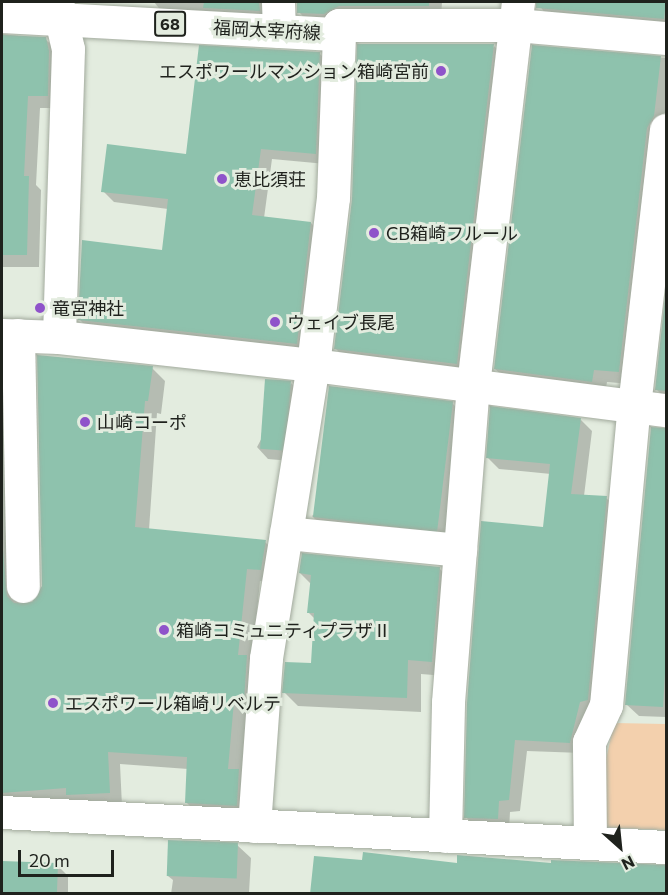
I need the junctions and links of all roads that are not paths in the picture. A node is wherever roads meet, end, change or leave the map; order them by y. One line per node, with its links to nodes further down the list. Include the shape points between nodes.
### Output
1 (58, 9): 3 (street, 福岡太宰府線 / 68); 4 (street, 福岡太宰府線 / 68); 9 (street, via 68,49)
2 (517, 13): 5 (street, 福岡太宰府線 / 68, via 339,25); 6 (street, 福岡太宰府線 / 68); 11 (street)
3 (2, 16)
4 (279, 16): 5 (street, 福岡太宰府線 / 68)
5 (339, 34): 10 (street, via 333,198)
6 (666, 38)
7 (666, 130): 12 (street)
8 (10, 335): 9 (street); 16 (street)
9 (59, 337): 10 (street)
10 (313, 365): 11 (street); 14 (street)
11 (473, 385): 12 (street); 15 (street)
12 (634, 406): 13 (street); 20 (street, via 606,705 589,742)
13 (666, 410)
14 (286, 533): 15 (street); 18 (street, via 266,658)
15 (460, 550): 19 (street, via 448,702)
16 (23, 586)
17 (2, 812): 18 (street)
18 (254, 826): 19 (street)
19 (445, 836): 20 (street)
20 (590, 843): 21 (street)
21 (666, 847)

